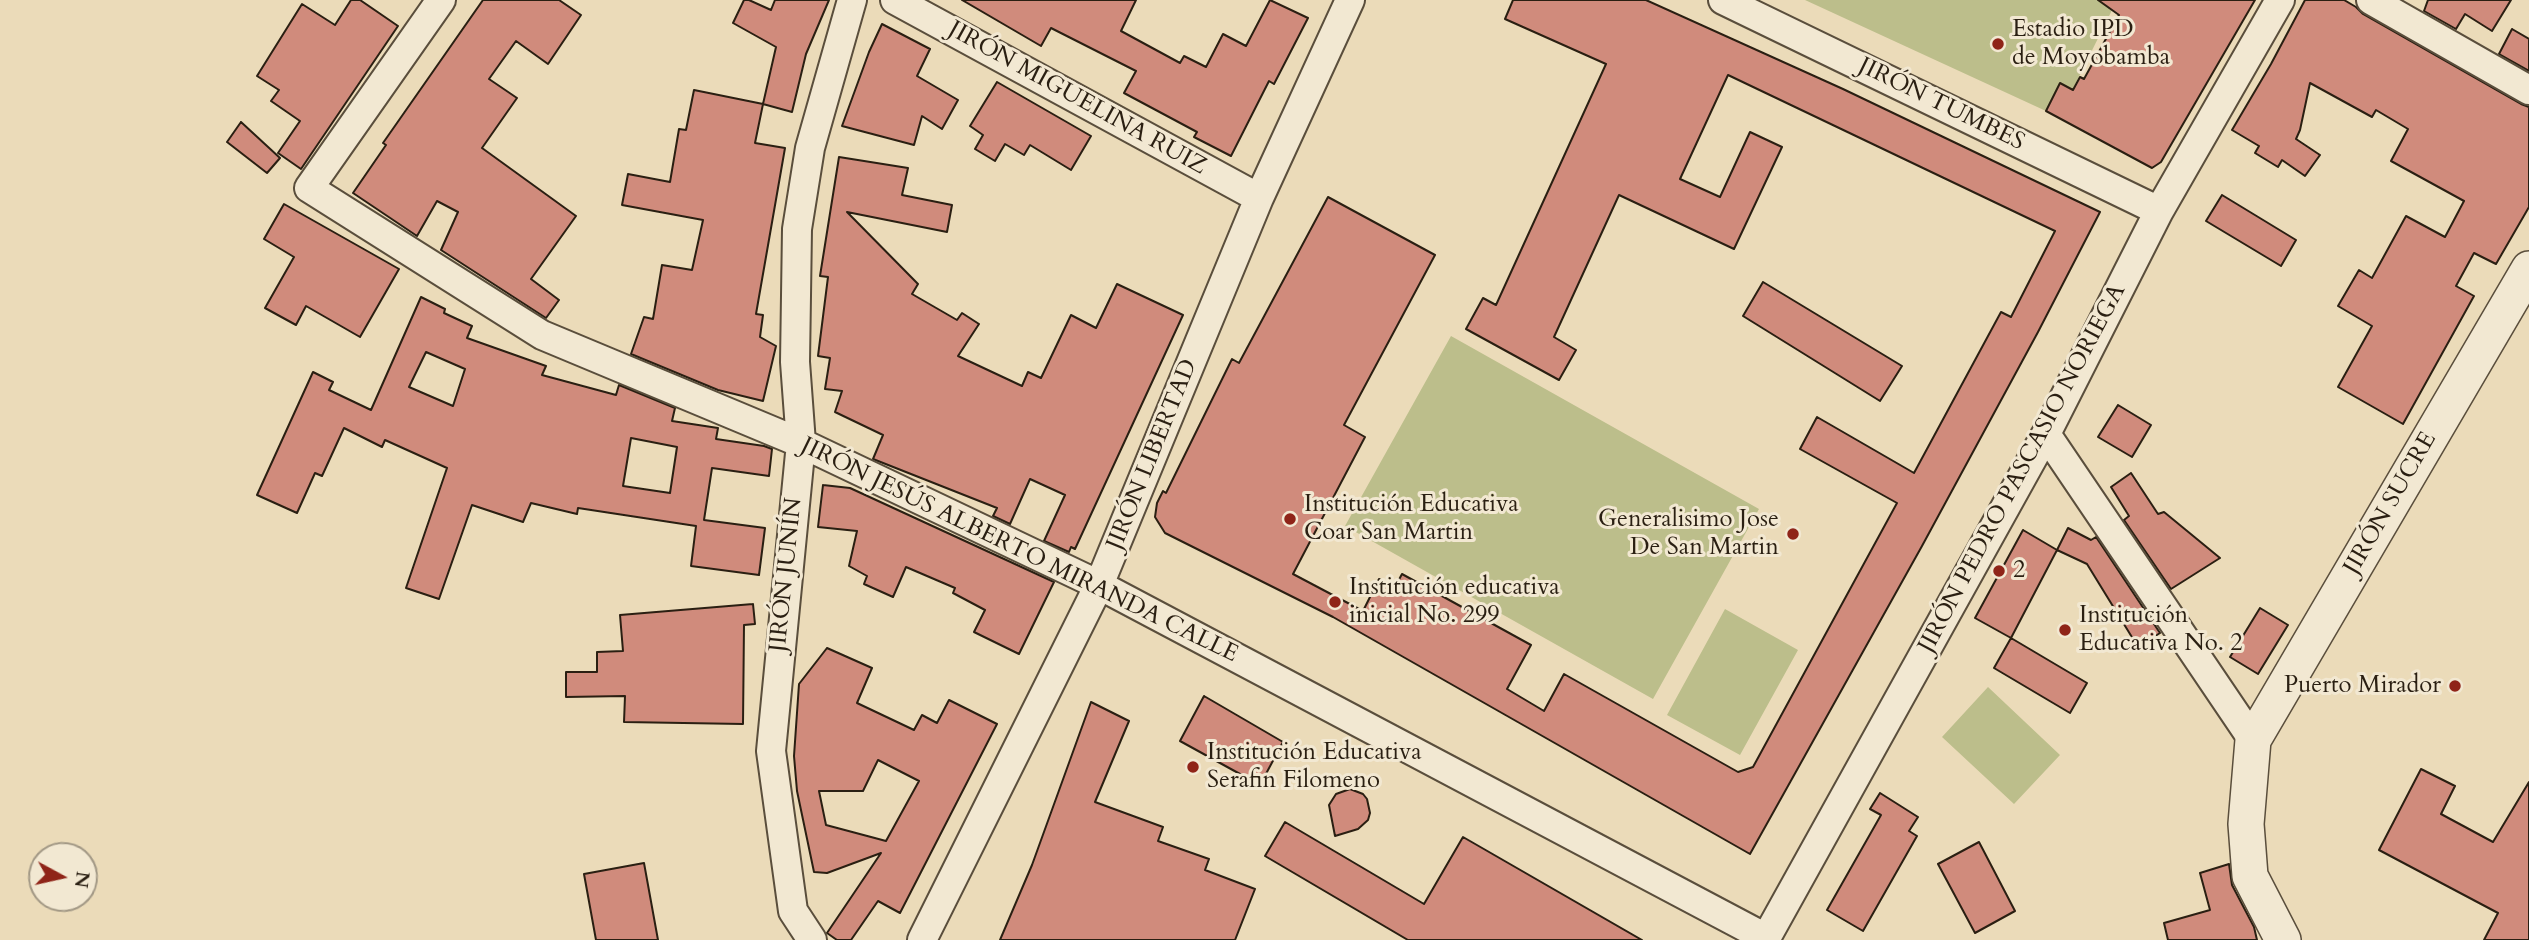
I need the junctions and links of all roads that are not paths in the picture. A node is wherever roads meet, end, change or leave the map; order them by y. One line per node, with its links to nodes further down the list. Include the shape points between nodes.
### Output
1 (441, 0): 13 (street, JIRÓN JESÚS ALBERTO MIRANDA CALLE, via 309,188 542,335)
2 (852, 0): 13 (street, JIRÓN JUNÍN, via 810,148 797,229 794,362)
3 (895, 0): 9 (street, JIRÓN MIGUELINA RUIZ)
4 (1350, 0): 9 (street, JIRÓN LIBERTAD)
5 (1723, 0): 10 (street, JIRÓN TUMBES)
6 (2280, 0): 10 (street, JIRÓN PEDRO PASCASIO NORIEGA)
7 (2371, 0): 8 (street)
8 (2529, 90)
9 (1259, 198): 14 (street, JIRÓN LIBERTAD)
10 (2159, 211): 12 (street, JIRÓN PEDRO PASCASIO NORIEGA)
11 (2529, 269): 15 (street, JIRÓN SUCRE)
12 (2046, 434): 15 (street); 16 (street, JIRÓN PEDRO PASCASIO NORIEGA)
13 (801, 443): 14 (street, JIRÓN JESÚS ALBERTO MIRANDA CALLE); 17 (street, JIRÓN JUNÍN, via 771,751 793,911)
14 (1099, 585): 16 (street, JIRÓN JESÚS ALBERTO MIRANDA CALLE); 18 (street, JIRÓN LIBERTAD)
15 (2253, 740): 19 (street, via 2246,824 2250,876)
16 (1765, 939)
17 (812, 940)
18 (922, 940)
19 (2283, 940)

